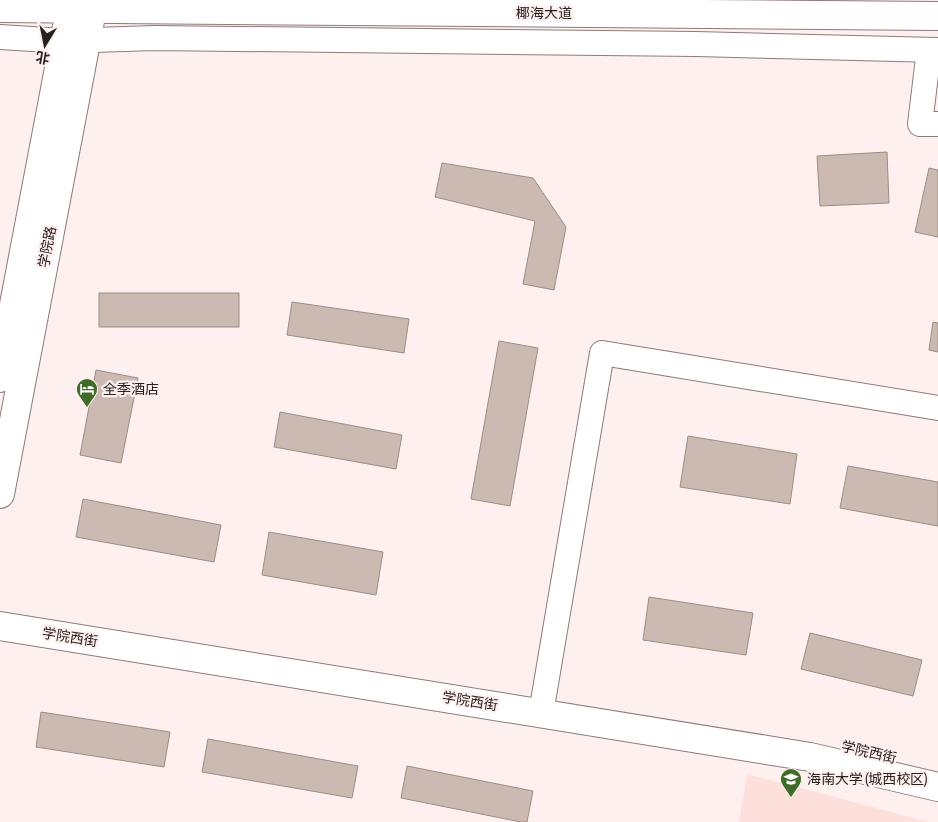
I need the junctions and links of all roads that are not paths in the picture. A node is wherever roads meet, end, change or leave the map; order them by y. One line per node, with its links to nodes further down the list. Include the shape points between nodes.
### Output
1 (82, 5): 2 (main road, 椰海大道); 3 (main road, 椰海大道); 5 (main road, 学院路)
2 (0, 8)
3 (938, 16)
4 (0, 38): 5 (street)
5 (76, 41): 6 (street, via 164,38 647,43); 8 (main road, 学院路); 10 (main road, 学院路)
6 (933, 50): 7 (street, via 920,124)
7 (938, 124)
8 (0, 378)
9 (938, 408): 13 (street, via 602,353)
10 (0, 494)
11 (0, 608): 13 (main road, 学院西街)
12 (0, 626): 13 (main road, 学院西街)
13 (543, 704): 14 (main road, 学院西街, via 814,739); 15 (main road, 学院西街, via 810,757)
14 (938, 769)
15 (938, 787)

